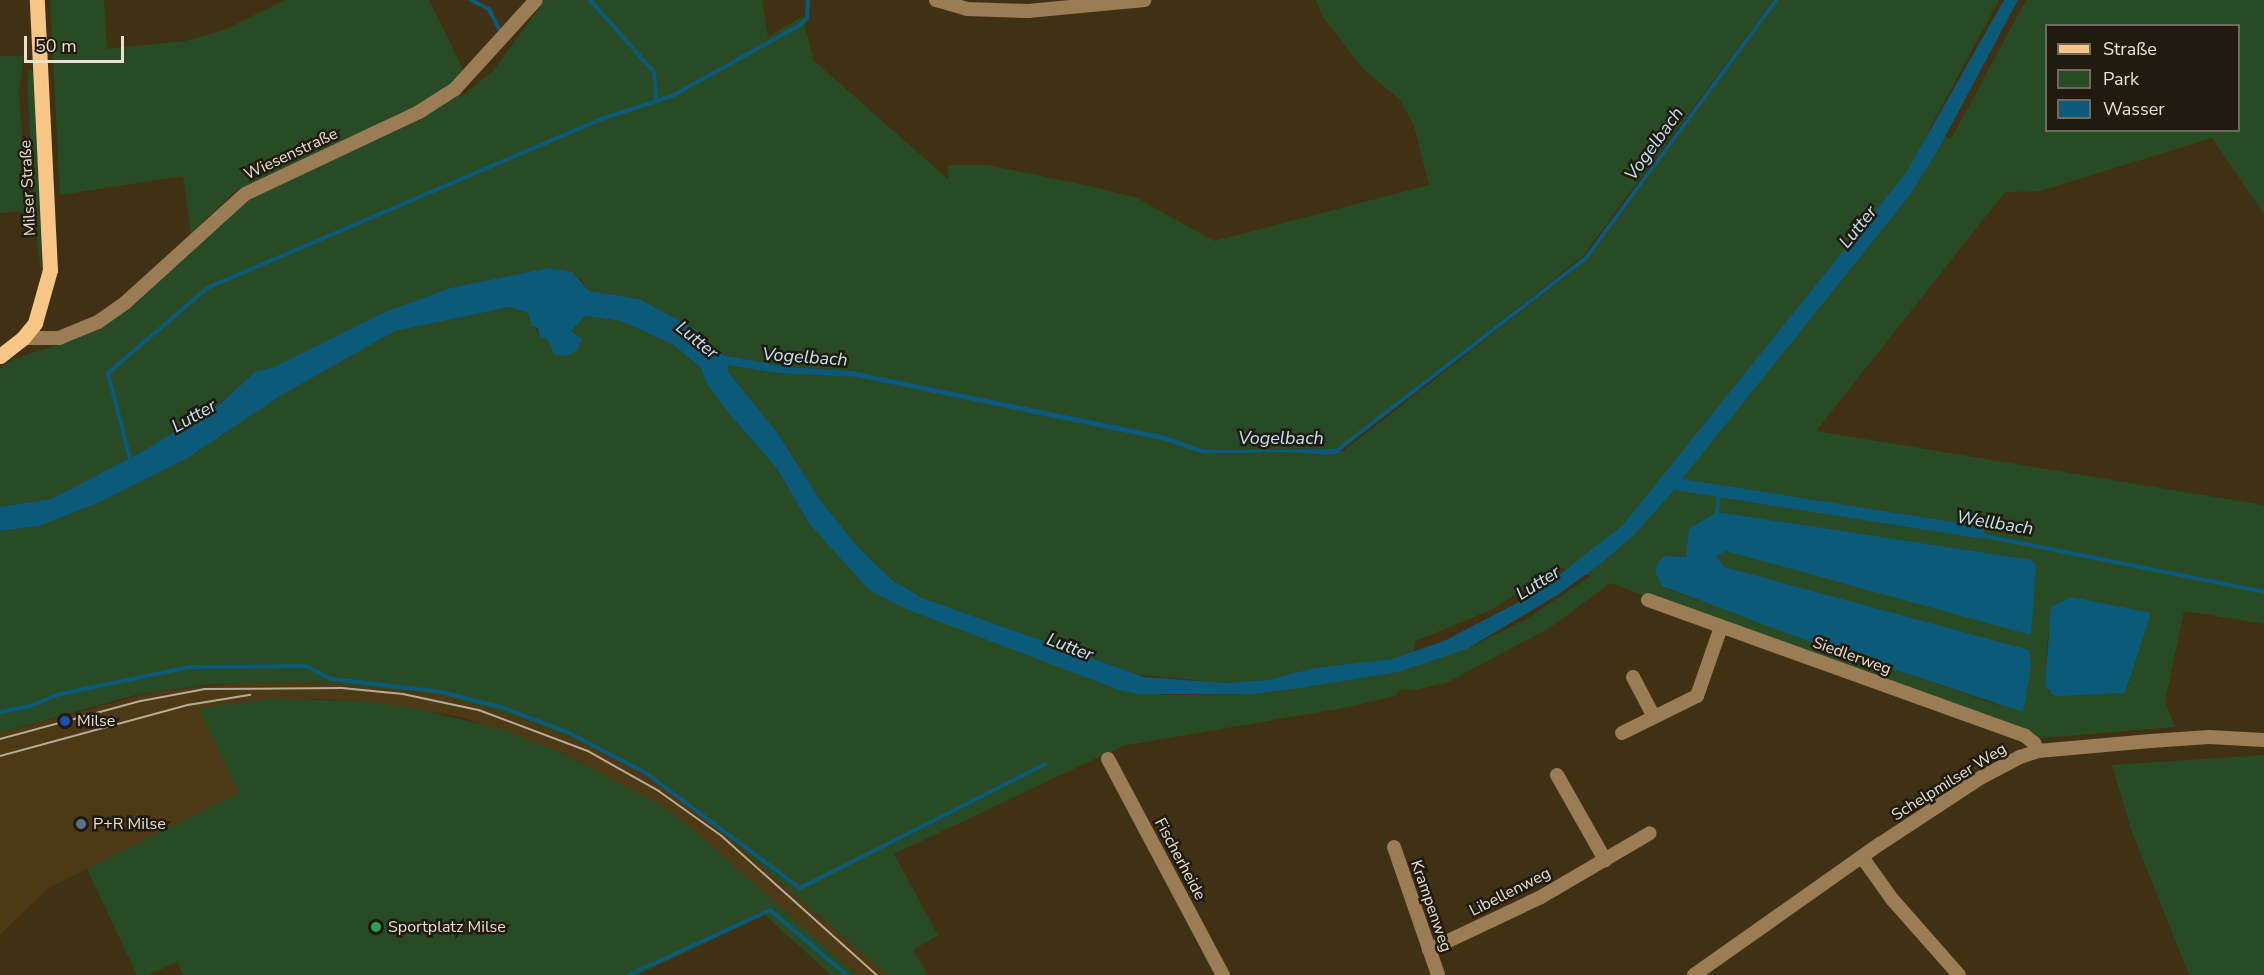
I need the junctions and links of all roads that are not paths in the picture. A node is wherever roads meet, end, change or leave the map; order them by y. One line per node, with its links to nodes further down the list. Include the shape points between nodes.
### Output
1 (37, 0): 5 (main road, Milser Straße, via 50,270 42,307)
2 (536, 0): 5 (street, Wiesenstraße, via 455,89 419,112 245,194 125,303 98,322 59,338)
3 (936, 0): 4 (street, via 967,9 1028,12)
4 (1144, 0)
5 (23, 338): 6 (main road, Milser Straße)
6 (0, 356)
7 (1648, 600): 8 (street, Siedlerweg)
8 (1721, 627): 10 (street, via 1697,696); 13 (street, Siedlerweg, via 2024,735)
9 (1633, 677): 10 (street)
10 (1654, 717): 11 (street)
11 (1622, 733)
12 (2264, 740): 13 (street, Schelpmilser Weg, via 2209,737)
13 (2038, 752): 18 (street, Schelpmilser Weg, via 1982,777)
14 (1108, 759): 21 (street, Fischerheide)
15 (1557, 775): 19 (street)
16 (1650, 833): 19 (street, Libellenweg)
17 (1394, 847): 20 (street, Krampenweg)
18 (1862, 857): 23 (street, Schelpmilser Weg); 24 (street, via 1892,899)
19 (1605, 860): 20 (street, Libellenweg, via 1541,897)
20 (1429, 950): 22 (street, Krampenweg)
21 (1223, 975)
22 (1438, 975)
23 (1694, 975)
24 (1959, 975)

